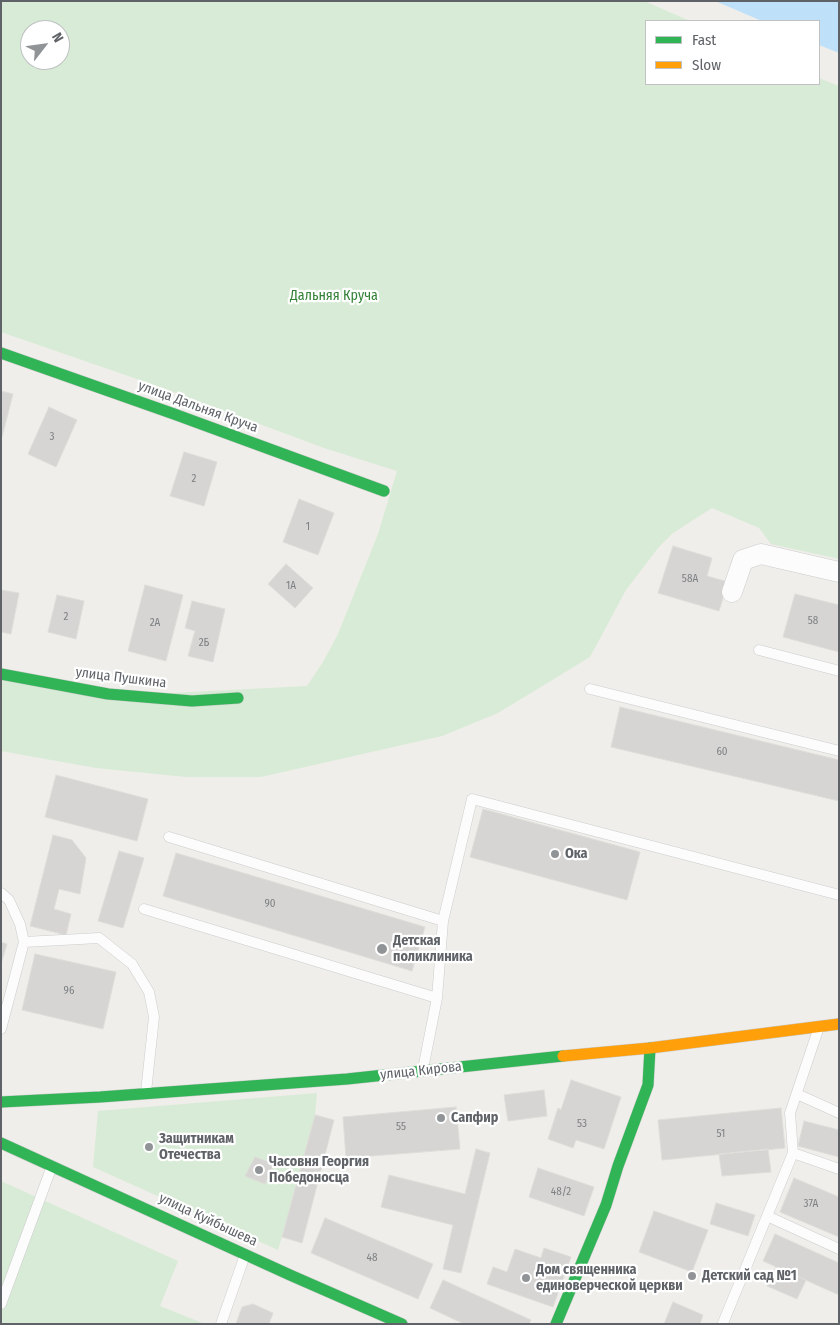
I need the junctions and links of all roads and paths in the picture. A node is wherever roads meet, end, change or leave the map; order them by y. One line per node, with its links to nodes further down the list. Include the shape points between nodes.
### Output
1 (1, 353): 2 (street, улица Дальняя Круча)
2 (384, 491)
3 (839, 572): 4 (street, via 761,554 743,560)
4 (732, 592)
5 (759, 650): 6 (lane)
6 (839, 671)
7 (1, 674): 9 (street, улица Пушкина, via 108,694 192,701)
8 (590, 689): 10 (lane)
9 (238, 698)
10 (839, 751)
11 (169, 837): 15 (lane)
12 (1, 893): 16 (lane, via 9,900)
13 (839, 895): 15 (lane, via 472,799)
14 (144, 909): 17 (lane)
15 (443, 921): 17 (lane)
16 (24, 942): 21 (lane); 24 (lane, via 99,938 132,964 149,992 154,1017)
17 (437, 998): 23 (lane)
18 (839, 1010): 19 (lane)
19 (836, 1025): 20 (street, улица Кирова)
20 (819, 1026): 22 (street, улица Кирова); 25 (lane)
21 (1, 1028)
22 (650, 1048): 23 (street, улица Кирова); 39 (street, via 648,1086 606,1205)
23 (422, 1070): 24 (street, улица Кирова)
24 (146, 1094): 26 (street, улица Кирова)
25 (797, 1094): 27 (lane); 29 (lane, via 790,1113)
26 (1, 1102)
27 (839, 1113)
28 (1, 1143): 30 (street, улица Куйбышева)
29 (793, 1153): 31 (lane); 32 (lane)
30 (52, 1166): 34 (street, улица Куйбышева); 35 (lane)
31 (839, 1169)
32 (767, 1216): 33 (lane); 36 (lane)
33 (839, 1248)
34 (246, 1254): 37 (lane); 38 (street, улица Куйбышева)
35 (1, 1304)
36 (723, 1323)
37 (221, 1324)
38 (402, 1324)
39 (556, 1324)

